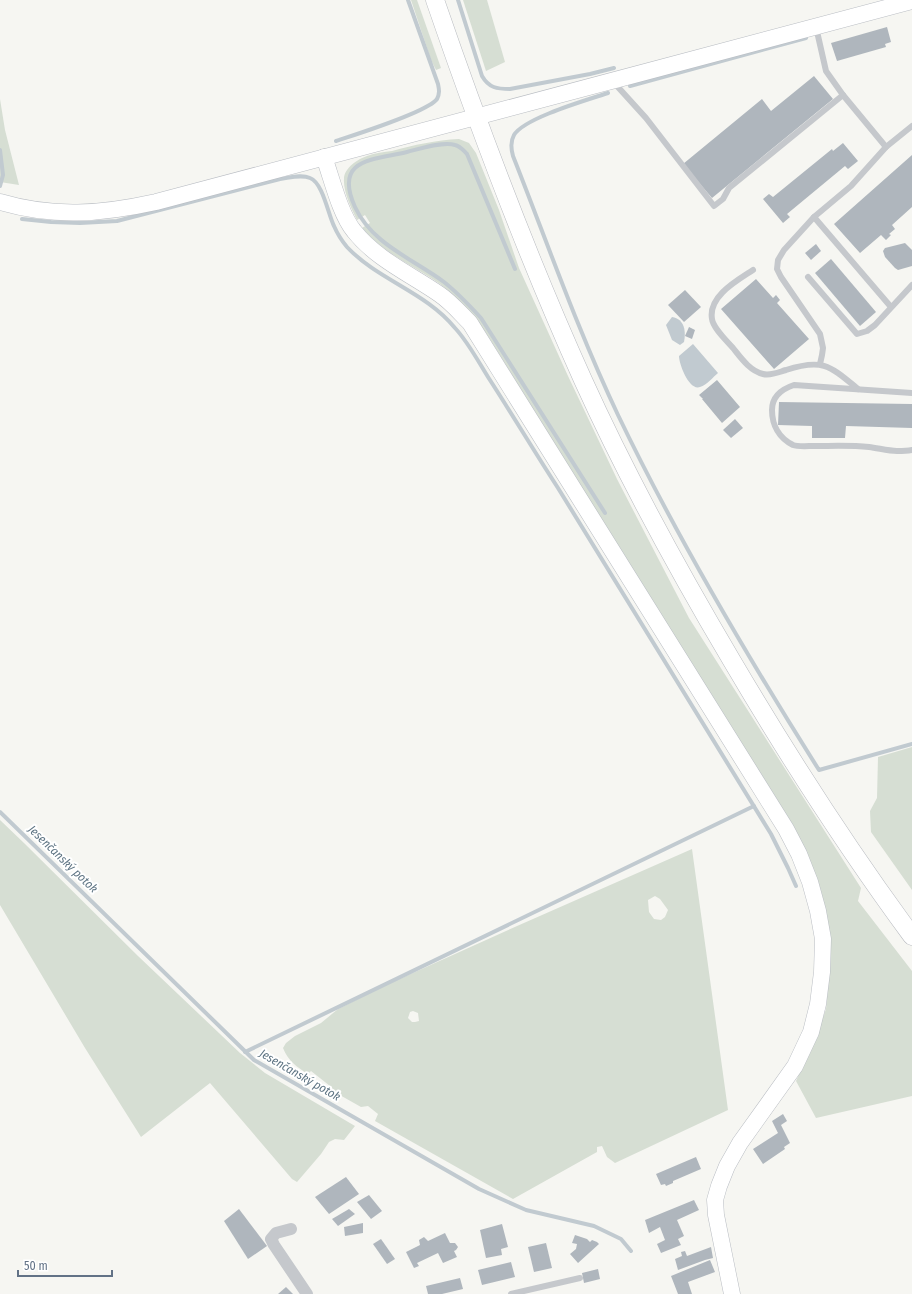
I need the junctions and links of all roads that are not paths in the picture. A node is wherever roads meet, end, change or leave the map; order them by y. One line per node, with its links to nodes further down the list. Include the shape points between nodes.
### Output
1 (435, 0): 6 (main road)
2 (912, 1): 3 (street)
3 (816, 26): 4 (street); 5 (lane, via 826,71)
4 (615, 80): 5 (lane, via 714,206 723,199 729,188); 6 (street)
5 (843, 95): 8 (lane)
6 (477, 118): 9 (street); 20 (main road, via 533,262 583,379 660,535 766,720 834,826)
7 (912, 126): 8 (lane)
8 (886, 147): 11 (lane, via 848,190)
9 (324, 157): 10 (street, via 156,202 108,211 41,211); 25 (street, via 342,210 352,230 379,255 440,295 470,323 786,829 810,882 823,939 818,1004 811,1032 795,1066 736,1149 715,1200 718,1228)
10 (0, 202)
11 (814, 217): 15 (lane); 16 (lane, via 784,250 778,260 777,269 820,334 823,348)
12 (753, 270): 16 (lane, via 720,294 712,312 716,328 753,370 762,374 773,375 798,366)
13 (808, 277): 15 (lane, via 857,334 875,325)
14 (912, 285): 15 (lane)
15 (891, 307)
16 (820, 364): 17 (lane, via 831,368)
17 (858, 389): 18 (lane); 19 (lane, via 794,385 786,388 779,392 772,405 775,428 794,445 868,446 897,451)
18 (912, 393)
19 (912, 450)
20 (912, 936)
21 (291, 1229): 23 (street, via 276,1233 271,1239)
22 (580, 1278): 24 (lane)
23 (307, 1294)
24 (511, 1294)
25 (732, 1294)

